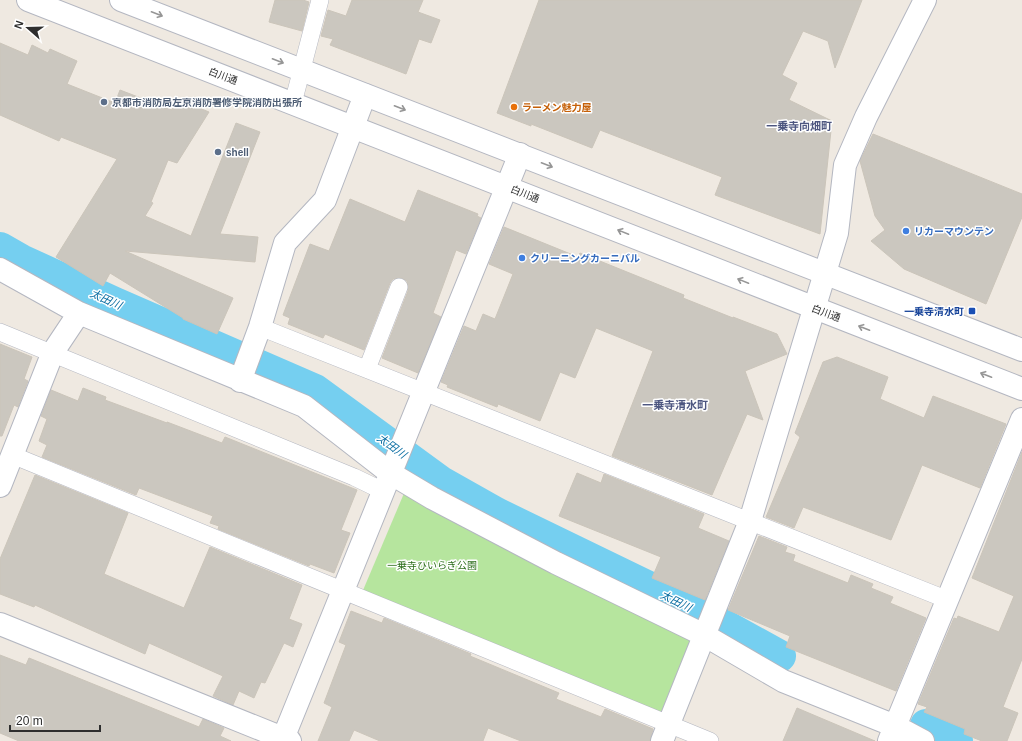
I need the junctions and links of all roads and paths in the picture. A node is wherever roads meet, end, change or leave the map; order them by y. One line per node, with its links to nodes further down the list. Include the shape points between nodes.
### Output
1 (28, 0): 7 (street, 白川通)
2 (121, 0): 5 (street, one-way to 5)
3 (320, 0): 5 (lane)
4 (925, 0): 12 (street, via 866,117 845,165 837,233)
5 (302, 70): 6 (street); 7 (lane)
6 (365, 94): 8 (street); 9 (street, one-way to 9)
7 (293, 103): 8 (street, 白川通)
8 (353, 126): 10 (street, 白川通); 16 (street, via 325,200 285,242)
9 (520, 154): 10 (street); 12 (street, one-way to 12)
10 (506, 186): 14 (street, 白川通, one-way to 10); 23 (street)
11 (0, 269): 15 (street)
12 (825, 272): 14 (street); 18 (street)
13 (400, 287): 20 (lane)
14 (814, 309): 22 (street, 白川通, one-way to 14); 28 (street)
15 (79, 313): 19 (street); 21 (street)
16 (260, 327): 20 (lane); 21 (street)
17 (0, 332): 19 (lane)
18 (1022, 350)
19 (53, 352): 25 (street); 26 (lane, via 354,477)
20 (367, 369): 23 (lane)
21 (240, 381): 26 (street, via 304,406)
22 (1022, 389)
23 (423, 392): 26 (street); 28 (lane)
24 (1022, 419): 30 (street)
25 (12, 455): 27 (street); 29 (lane)
26 (386, 482): 29 (street); 31 (street, via 432,498 556,563)
27 (0, 486)
28 (750, 521): 30 (lane); 31 (street)
29 (342, 590): 33 (lane); 35 (street)
30 (948, 600): 34 (street)
31 (709, 622): 33 (street); 34 (street, via 783,681)
32 (0, 624): 35 (street)
33 (665, 733): 36 (lane)
34 (892, 734): 37 (street)
35 (285, 740)
36 (710, 741)
37 (923, 741)

